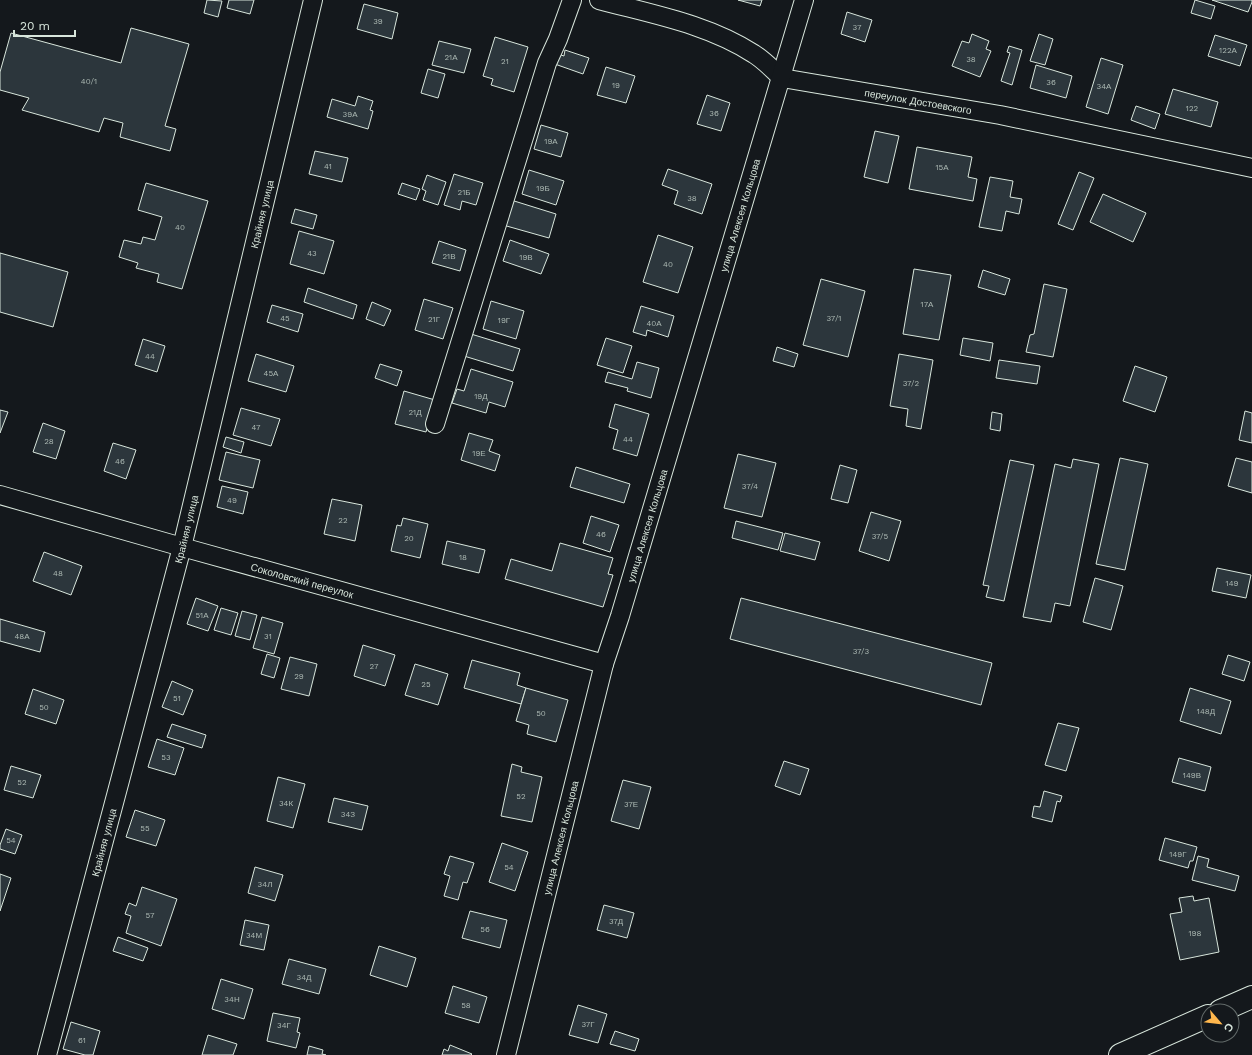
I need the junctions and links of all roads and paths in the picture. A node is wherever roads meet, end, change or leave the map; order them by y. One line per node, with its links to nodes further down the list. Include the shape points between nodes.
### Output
1 (314, 0): 9 (street, Крайняя улица)
2 (572, 0): 7 (street, via 547,63)
3 (599, 0): 5 (street, via 681,22 718,35 756,55)
4 (804, 0): 5 (street, улица Алексея Кольцова)
5 (782, 78): 6 (street, переулок Достоевского, via 1000,115); 10 (street, улица Алексея Кольцова)
6 (1251, 164)
7 (435, 424)
8 (0, 495): 9 (street, Соколовский переулок)
9 (182, 547): 10 (street, Соколовский переулок); 14 (street, Крайняя улица)
10 (604, 664): 15 (street, улица Алексея Кольцова)
11 (1252, 997): 12 (main road)
12 (1238, 1003)
13 (1200, 1020): 16 (main road)
14 (47, 1055)
15 (506, 1055)
16 (1120, 1055)

